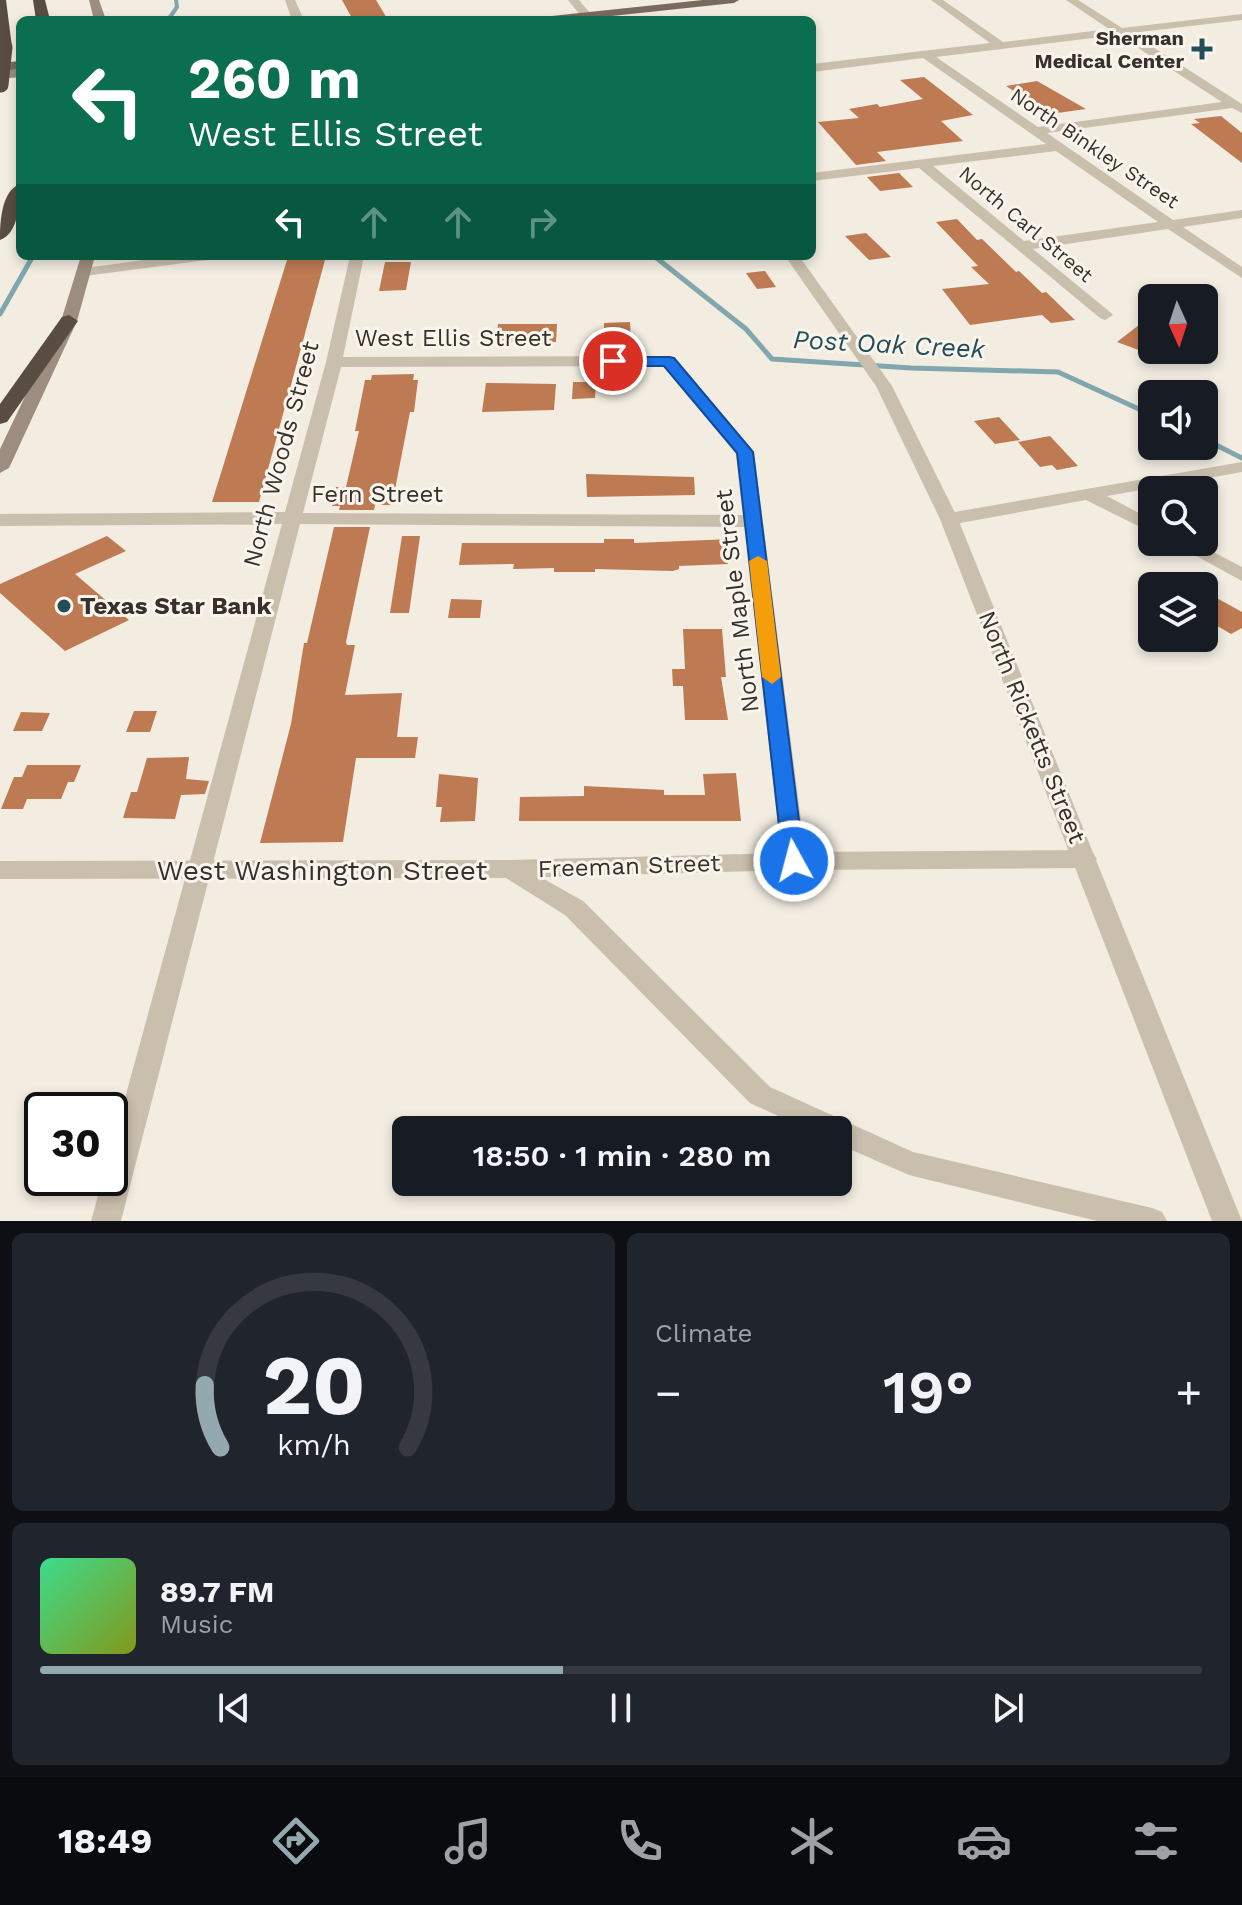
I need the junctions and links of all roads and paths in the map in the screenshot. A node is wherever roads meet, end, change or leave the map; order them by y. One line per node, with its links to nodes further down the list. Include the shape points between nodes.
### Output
1 (0, 0): 13 (highway, bridge, via 5,47)
2 (573, 0): 6 (street)
3 (734, 0): 7 (main road)
4 (936, 0): 10 (street)
5 (1071, 0): 9 (street)
6 (586, 16)
7 (604, 16)
8 (1242, 17): 9 (street)
9 (1121, 32): 10 (street); 14 (street)
10 (1000, 45): 11 (street)
11 (926, 55): 12 (street); 15 (street, North Binkley Street)
12 (816, 68)
13 (0, 87)
14 (1238, 106): 15 (street)
15 (1033, 131): 16 (street, North Binkley Street)
16 (1056, 147): 17 (street); 21 (street, North Binkley Street)
17 (922, 164): 18 (street); 23 (street, North Carl Street)
18 (816, 177)
19 (16, 198): 22 (highway)
20 (1242, 214): 21 (street)
21 (1173, 225): 23 (street); 28 (street, North Binkley Street)
22 (0, 235)
23 (1022, 246): 29 (street, North Carl Street)
24 (146, 260): 27 (street)
25 (356, 260): 32 (street, North Woods Street)
26 (795, 260): 38 (street, North Ricketts Street, via 884,386)
27 (86, 264): 30 (main road)
28 (1242, 274)
29 (1105, 315)
30 (69, 321): 33 (highway); 34 (main road)
31 (669, 361): 32 (street, West Ellis Street); 41 (street, North Maple Street, via 745,452)
32 (334, 362): 37 (street, North Woods Street)
33 (0, 418)
34 (0, 468)
35 (1234, 469): 36 (street)
36 (1090, 495): 38 (street); 40 (street)
37 (291, 518): 39 (street, Fern Street); 41 (street, Fern Street); 48 (street, North Woods Street)
38 (949, 519): 44 (street, North Ricketts Street)
39 (0, 520)
40 (1138, 520)
41 (753, 521): 45 (street, North Maple Street)
42 (1206, 556): 43 (street)
43 (1242, 575)
44 (1085, 859): 45 (street, Freeman Street); 53 (street, North Ricketts Street)
45 (794, 861): 46 (street, Freeman Street)
46 (510, 869): 48 (street, West Washington Street); 49 (street, West Washington Street, via 574,908 760,1095)
47 (0, 870): 48 (street, West Washington Street)
48 (198, 870): 51 (street, North Woods Street)
49 (806, 1116)
50 (852, 1137): 52 (street, West Washington Street, via 909,1163)
51 (106, 1221)
52 (1152, 1221)
53 (1227, 1221)

